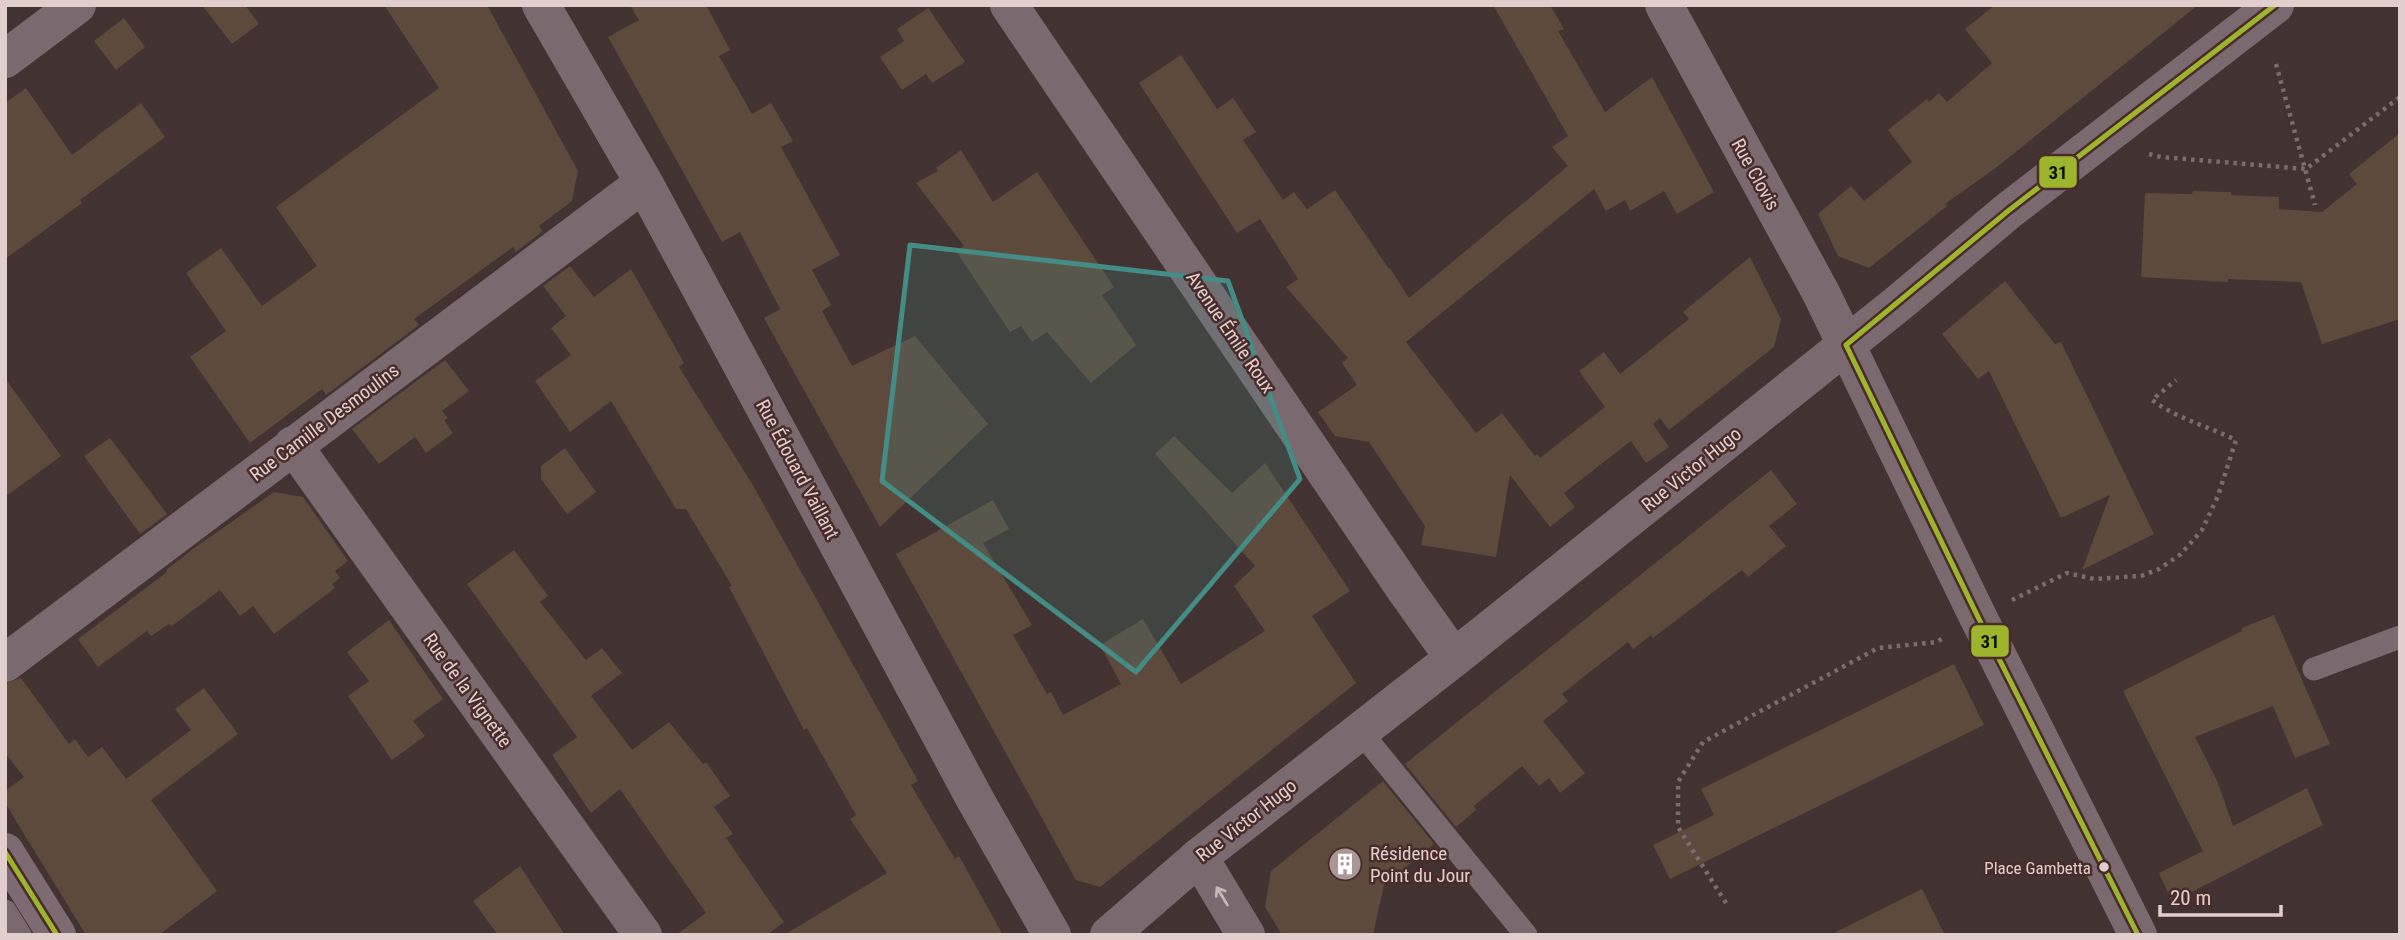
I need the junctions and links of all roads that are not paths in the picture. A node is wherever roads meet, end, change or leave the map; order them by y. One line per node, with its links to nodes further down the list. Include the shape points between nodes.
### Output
1 (77, 5): 6 (street)
2 (541, 5): 7 (street, Rue Édouard Vaillant)
3 (1009, 5): 11 (street, Avenue Émile Roux)
4 (1664, 5): 8 (street, Rue Clovis)
5 (2274, 5): 8 (street, Rue Victor Hugo, via 2008,211)
6 (5, 59)
7 (644, 183): 9 (street, Rue Camille Desmoulins); 21 (street, Rue Édouard Vaillant)
8 (1846, 345): 11 (street, Rue Victor Hugo); 25 (street, Rue Clovis)
9 (293, 445): 12 (street, Rue Camille Desmoulins); 20 (street, Rue de la Vignette)
10 (2400, 637): 13 (lane)
11 (1454, 658): 14 (street, Rue Victor Hugo)
12 (5, 663)
13 (2314, 669)
14 (1360, 731): 16 (street, Rue Victor Hugo); 24 (lane)
15 (5, 852): 19 (main road)
16 (1199, 857): 22 (street, Rue Victor Hugo); 23 (street, one-way to 16)
17 (5, 911): 18 (lane)
18 (20, 935)
19 (57, 935)
20 (643, 935)
21 (1052, 935)
22 (1109, 935)
23 (1245, 935)
24 (1526, 935)
25 (2138, 935)

